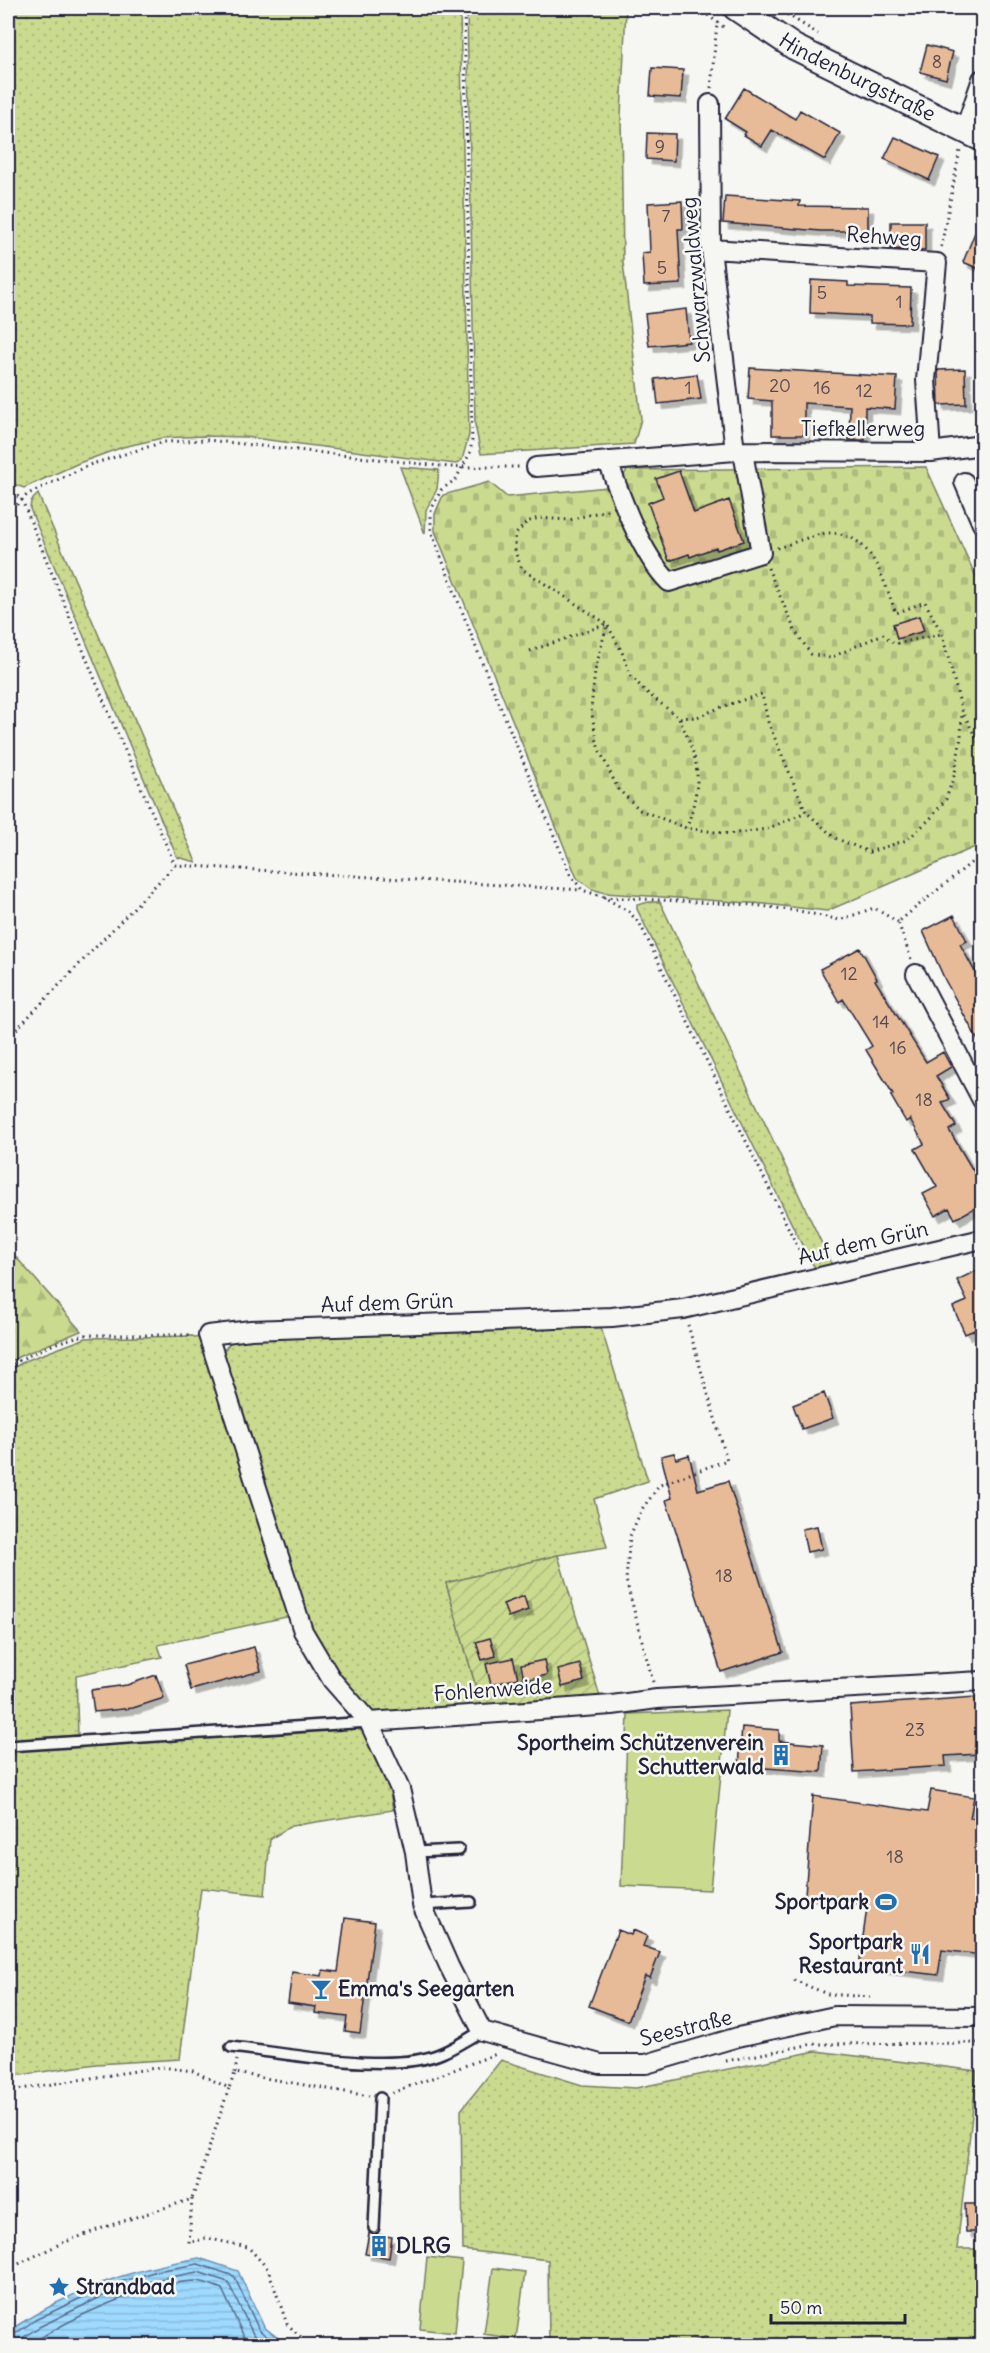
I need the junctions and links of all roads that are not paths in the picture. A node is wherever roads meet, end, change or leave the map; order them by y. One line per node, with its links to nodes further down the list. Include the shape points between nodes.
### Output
1 (729, 11): 4 (street, Hindenburgstraße, via 794,47)
2 (982, 79): 4 (street)
3 (710, 104): 5 (street, Schwarzwaldweg)
4 (974, 134)
5 (711, 249): 7 (street, Schwarzwaldweg); 8 (street, Rehweg, via 937,263 926,380)
6 (982, 445): 8 (street, Tiefkellerweg)
7 (739, 451): 8 (street, Tiefkellerweg); 9 (street, Tiefkellerweg); 9 (street, via 761,552 669,582 658,571 623,504)
8 (931, 452)
9 (608, 461): 10 (street, Tiefkellerweg)
10 (536, 467)
11 (964, 482): 12 (street)
12 (982, 524)
13 (916, 974): 14 (street)
14 (982, 1100)
15 (982, 1239): 17 (street, Auf dem Grün, via 683,1309 612,1317 251,1330 208,1335 303,1631 332,1680)
16 (982, 1681): 17 (street, Fohlenweide, via 657,1699)
17 (369, 1722): 18 (lane, Fohlenweide); 20 (street, via 400,1789)
18 (8, 1746)
19 (459, 1850): 20 (lane)
20 (415, 1851): 22 (street)
21 (471, 1902): 22 (lane)
22 (422, 1905): 24 (street)
23 (982, 2017): 24 (street, Seestraße, via 836,2016 738,2037 646,2064 600,2064)
24 (482, 2031): 25 (lane, via 440,2054 406,2061 360,2062)
25 (231, 2047)
26 (380, 2098): 27 (lane)
27 (374, 2228)

